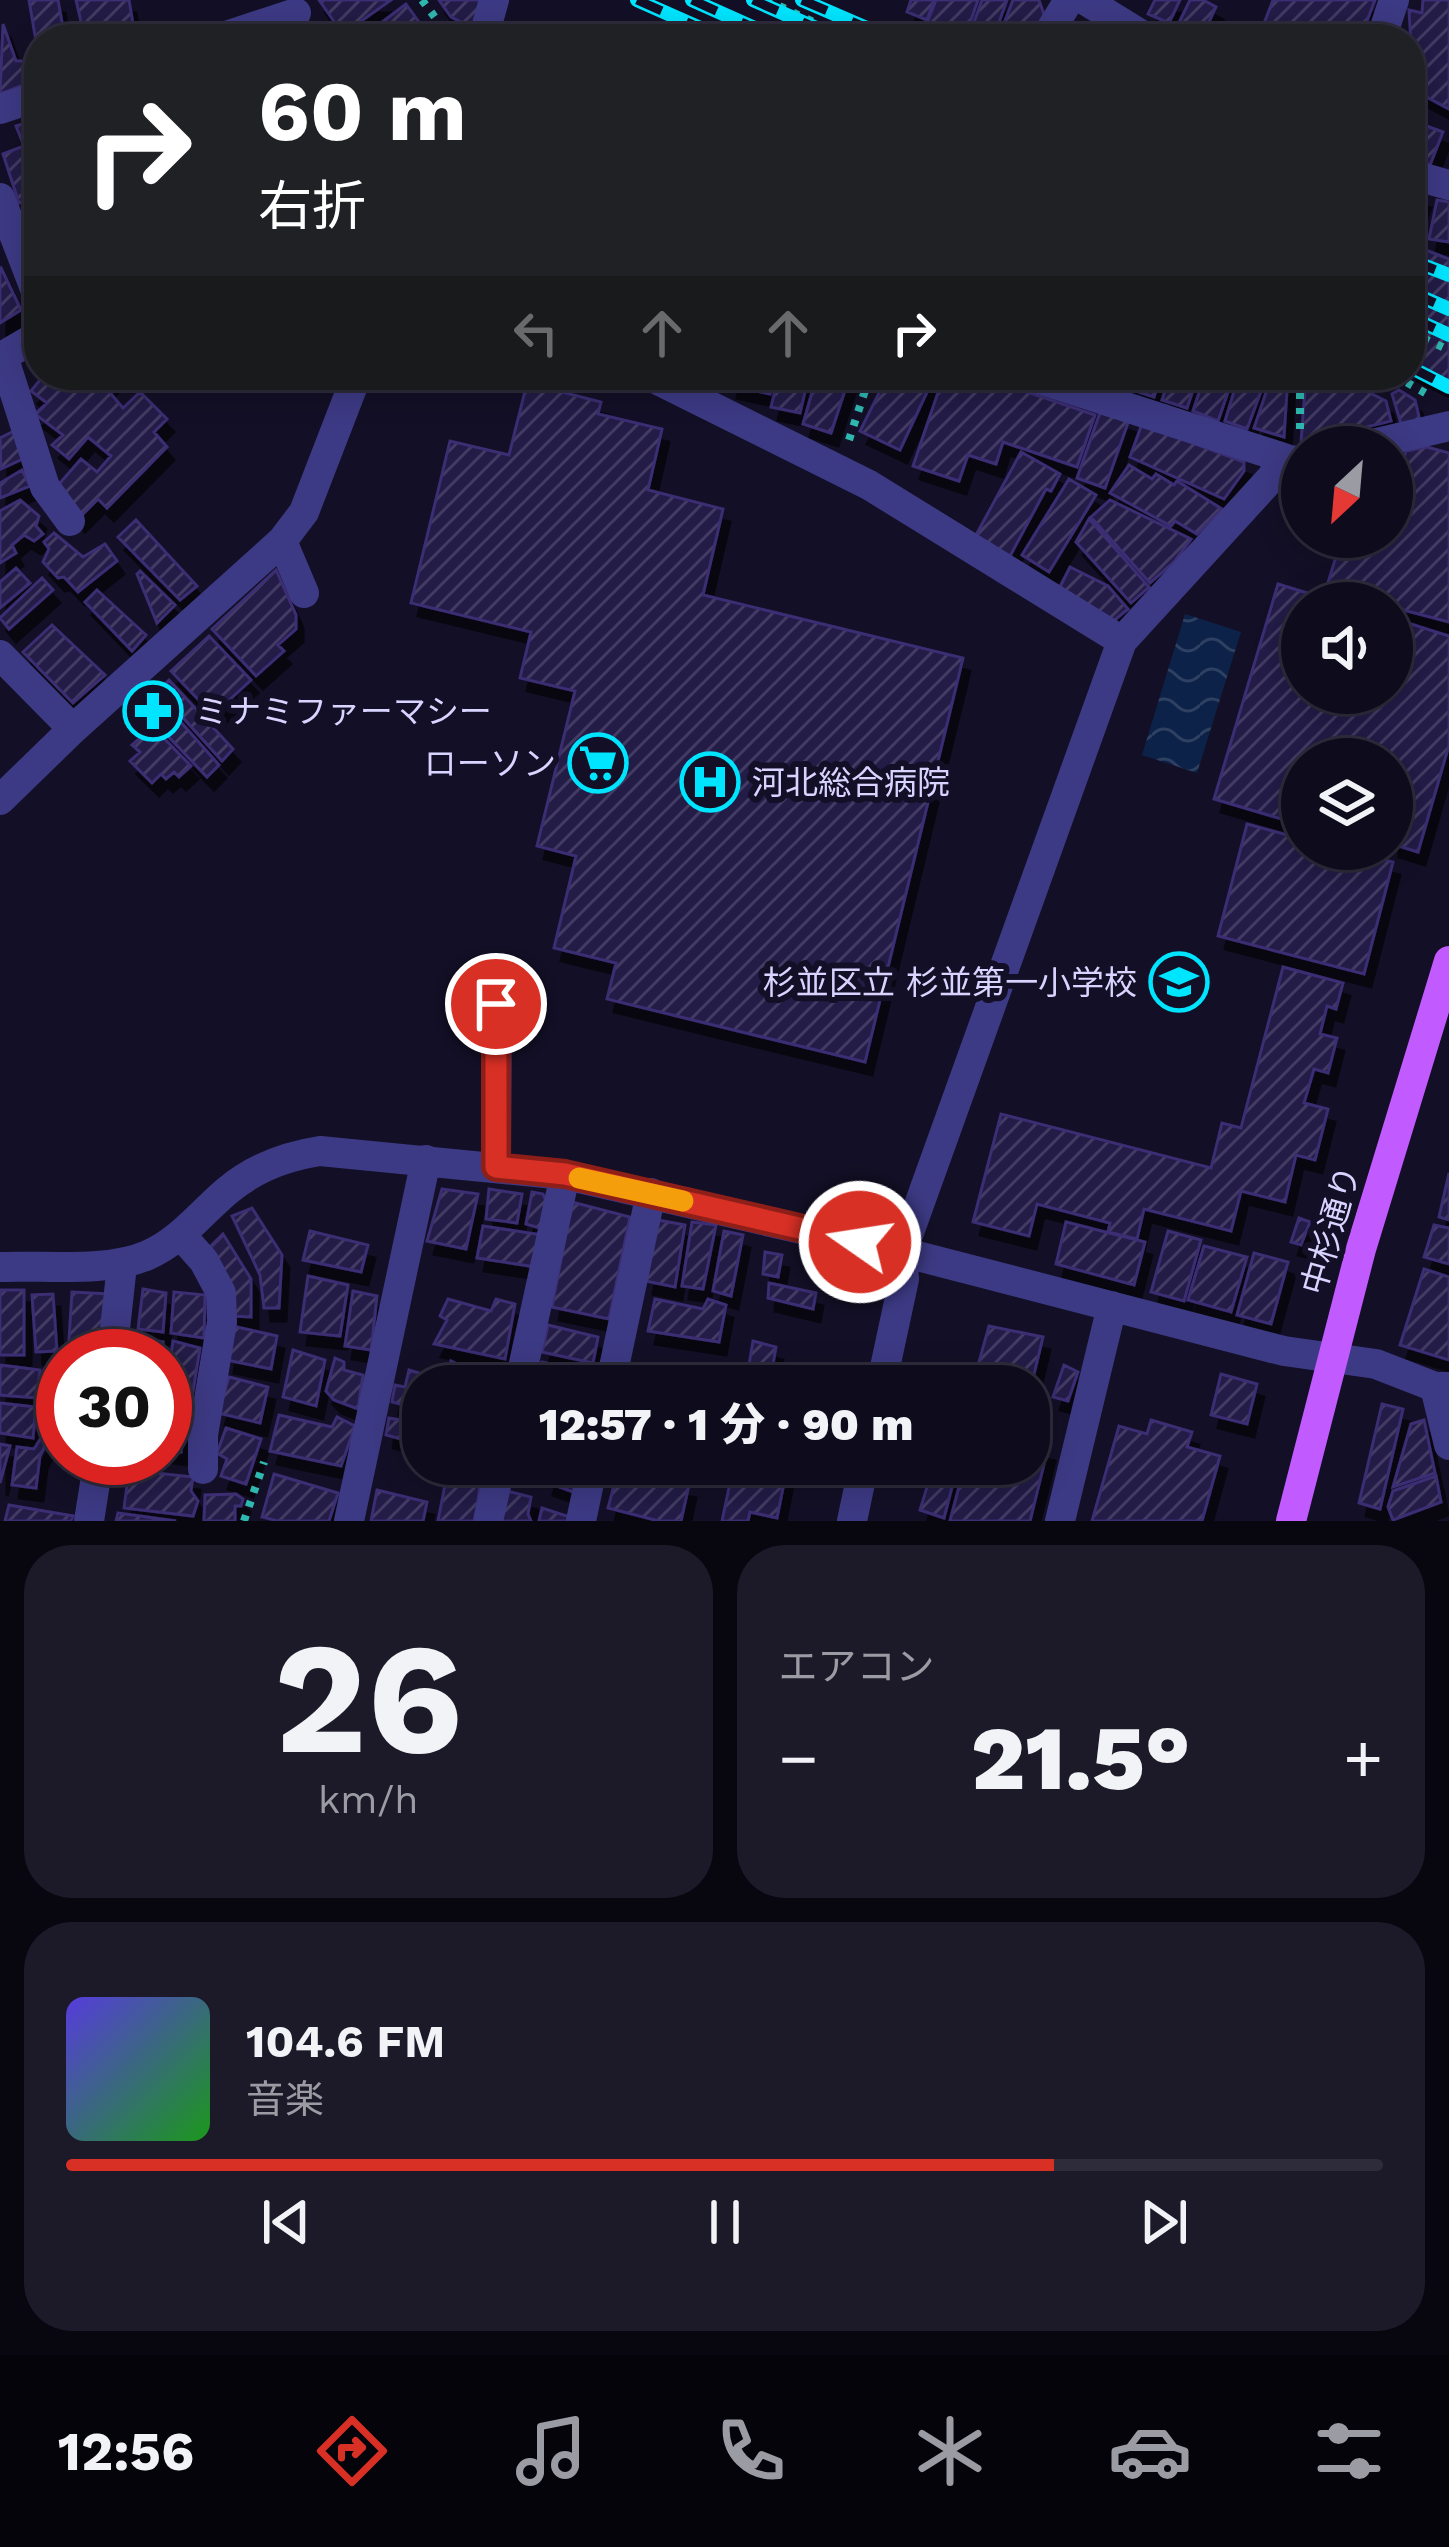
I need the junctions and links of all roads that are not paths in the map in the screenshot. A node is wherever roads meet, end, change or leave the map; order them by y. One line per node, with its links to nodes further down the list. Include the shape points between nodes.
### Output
1 (1085, 0): 4 (street)
2 (293, 7): 3 (street)
3 (253, 24)
4 (1124, 24)
5 (0, 198): 6 (street)
6 (24, 260)
7 (2, 357): 15 (street, via 45,487)
8 (351, 390): 16 (street, via 304,512)
9 (679, 390): 18 (street, via 839,470)
10 (1074, 390): 13 (street)
11 (1449, 427): 12 (street)
12 (1413, 435)
13 (1281, 455)
14 (1281, 469): 18 (street)
15 (70, 520)
16 (282, 541): 17 (street); 20 (street)
17 (304, 593)
18 (1122, 641): 29 (street)
19 (0, 655): 20 (street)
20 (73, 728): 21 (street)
21 (0, 800)
22 (1449, 962): 34 (main road, 中杉通り)
23 (496, 1004): 25 (street)
24 (426, 1160): 25 (street); 28 (street, via 288,1156 231,1188); 46 (street)
25 (496, 1167): 26 (street)
26 (565, 1174): 27 (street); 35 (street)
27 (651, 1193): 29 (street); 36 (street)
28 (181, 1235): 30 (street); 40 (street, via 221,1293)
29 (902, 1252): 32 (street); 37 (street)
30 (122, 1265): 31 (street); 33 (street)
31 (0, 1267)
32 (1112, 1306): 34 (street); 50 (street)
33 (115, 1329)
34 (1332, 1356): 38 (street); 51 (main road, 中杉通り)
35 (524, 1365)
36 (614, 1365)
37 (886, 1365)
38 (1442, 1387): 39 (street)
39 (1449, 1445)
40 (202, 1469)
41 (94, 1485): 45 (street)
42 (496, 1485): 47 (street)
43 (589, 1485): 48 (street)
44 (860, 1485): 49 (street)
45 (89, 1521)
46 (350, 1521)
47 (488, 1521)
48 (581, 1521)
49 (852, 1521)
50 (1060, 1521)
51 (1291, 1521)

